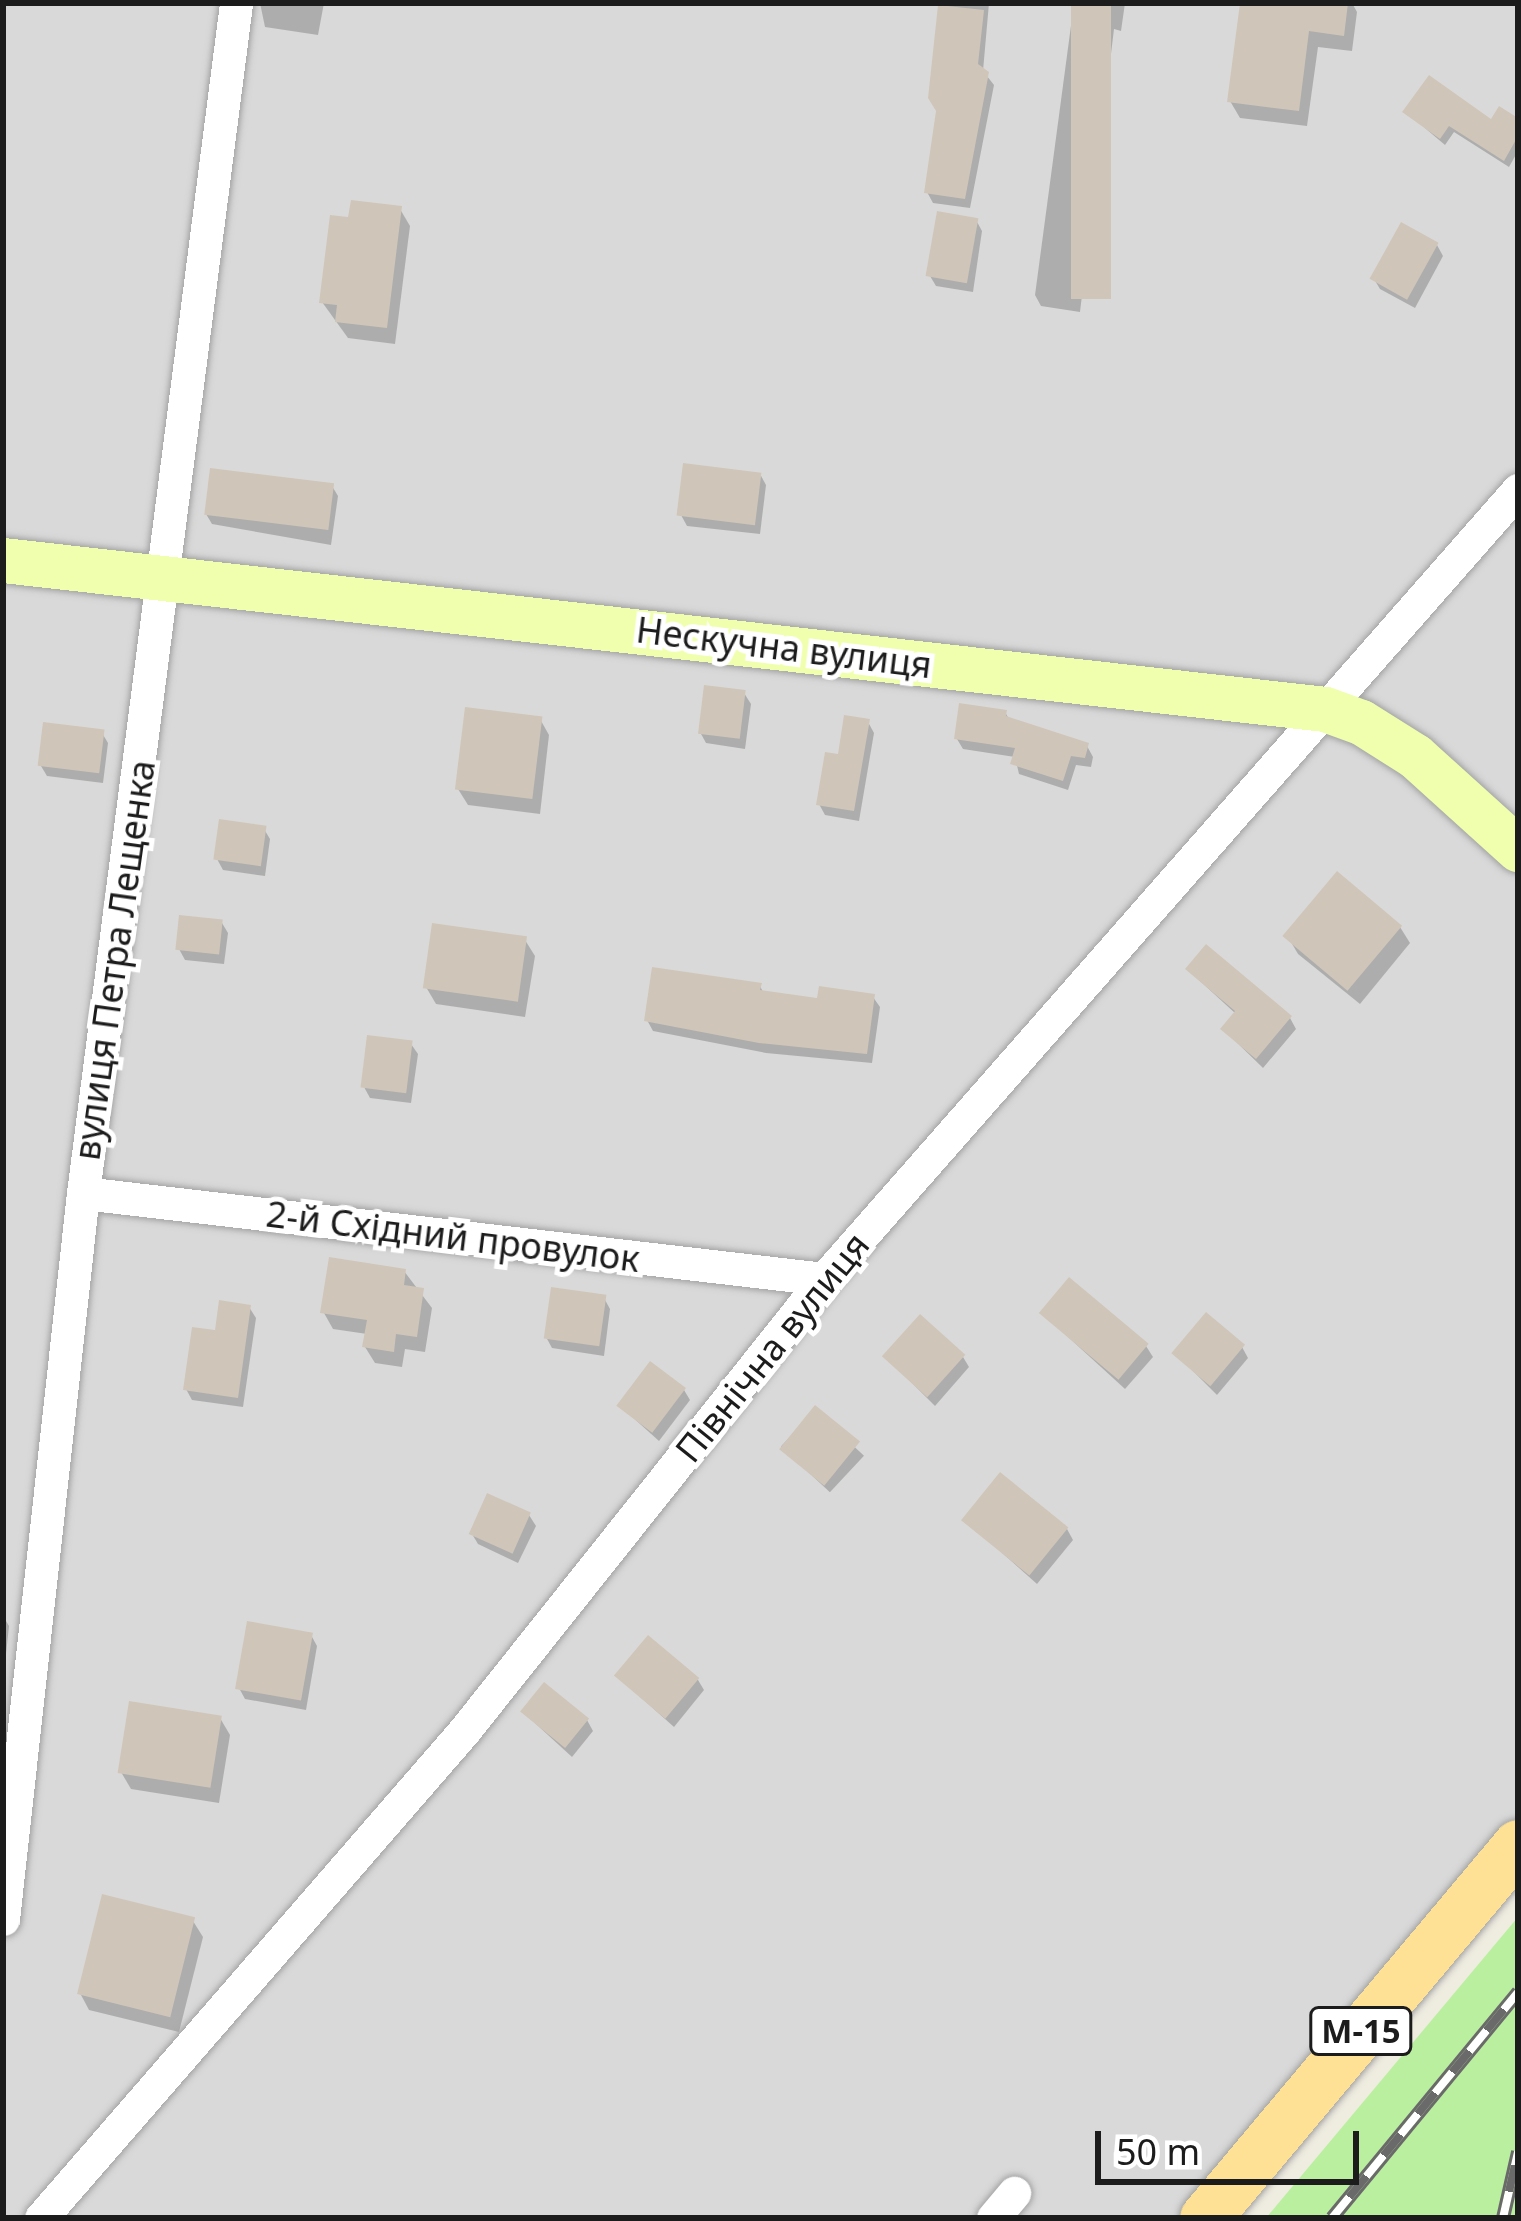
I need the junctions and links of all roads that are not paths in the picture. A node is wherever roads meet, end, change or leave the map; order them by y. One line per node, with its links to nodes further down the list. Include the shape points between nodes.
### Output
1 (236, 3): 4 (street, вулиця Петра Лещенка)
2 (1518, 490): 5 (street, Північна вулиця)
3 (3, 560): 4 (street, Нескучна вулиця)
4 (165, 575): 5 (street, Нескучна вулиця); 7 (street, вулиця Петра Лещенка)
5 (1325, 709): 6 (street, Нескучна вулиця, via 1415,755); 8 (street, Північна вулиця)
6 (1518, 849)
7 (83, 1193): 8 (street, 2-й Східний провулок); 10 (street, вулиця Петра Лещенка)
8 (824, 1279): 11 (street, Північна вулиця, via 464,1731)
9 (1518, 1845): 12 (main road, М-15)
10 (3, 1919)
11 (41, 2218)
12 (1204, 2218)

